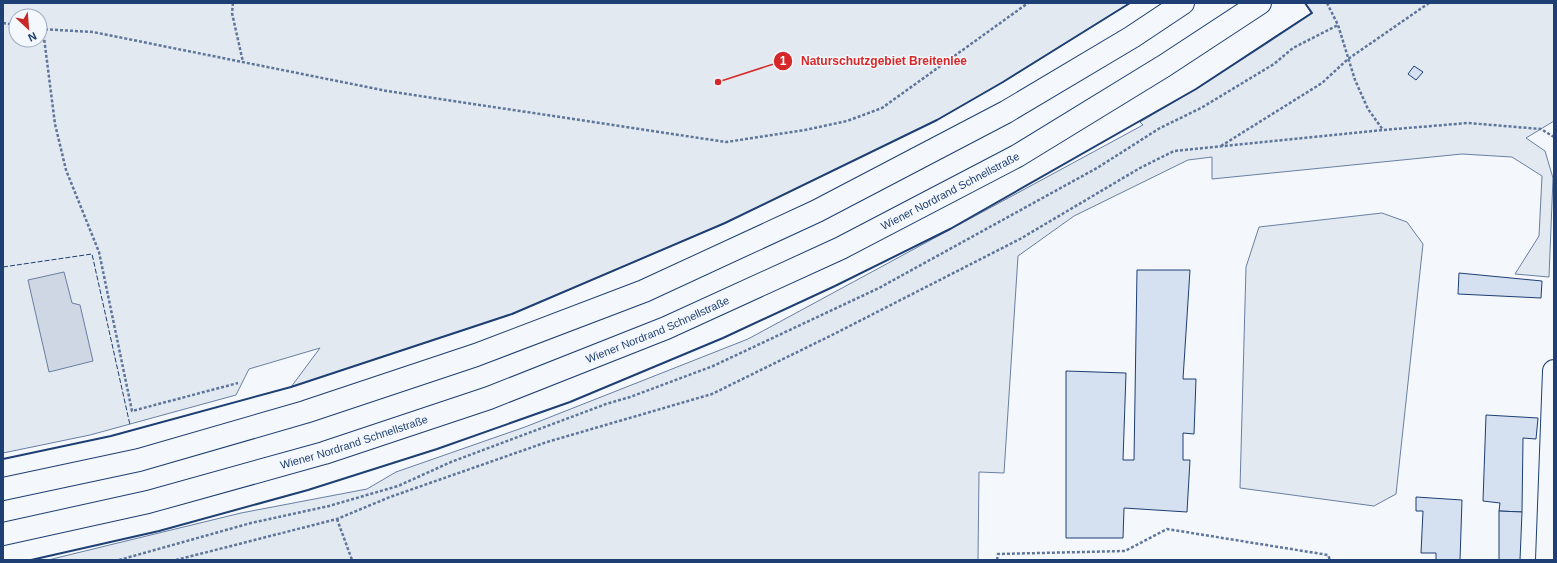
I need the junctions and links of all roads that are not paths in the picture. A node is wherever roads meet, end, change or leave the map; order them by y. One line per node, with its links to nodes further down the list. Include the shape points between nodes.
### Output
1 (1183, 3): 4 (main road, via 1132,37 1006,112 817,211 644,291 476,355 306,412 139,460)
2 (1260, 3): 5 (main road, Wiener Nordrand Schnellstraße, via 1164,66 1017,156 841,248 666,328 489,398 324,453 148,502)
3 (1554, 371): 6 (main road)
4 (3, 489)
5 (3, 534)
6 (1547, 560)

